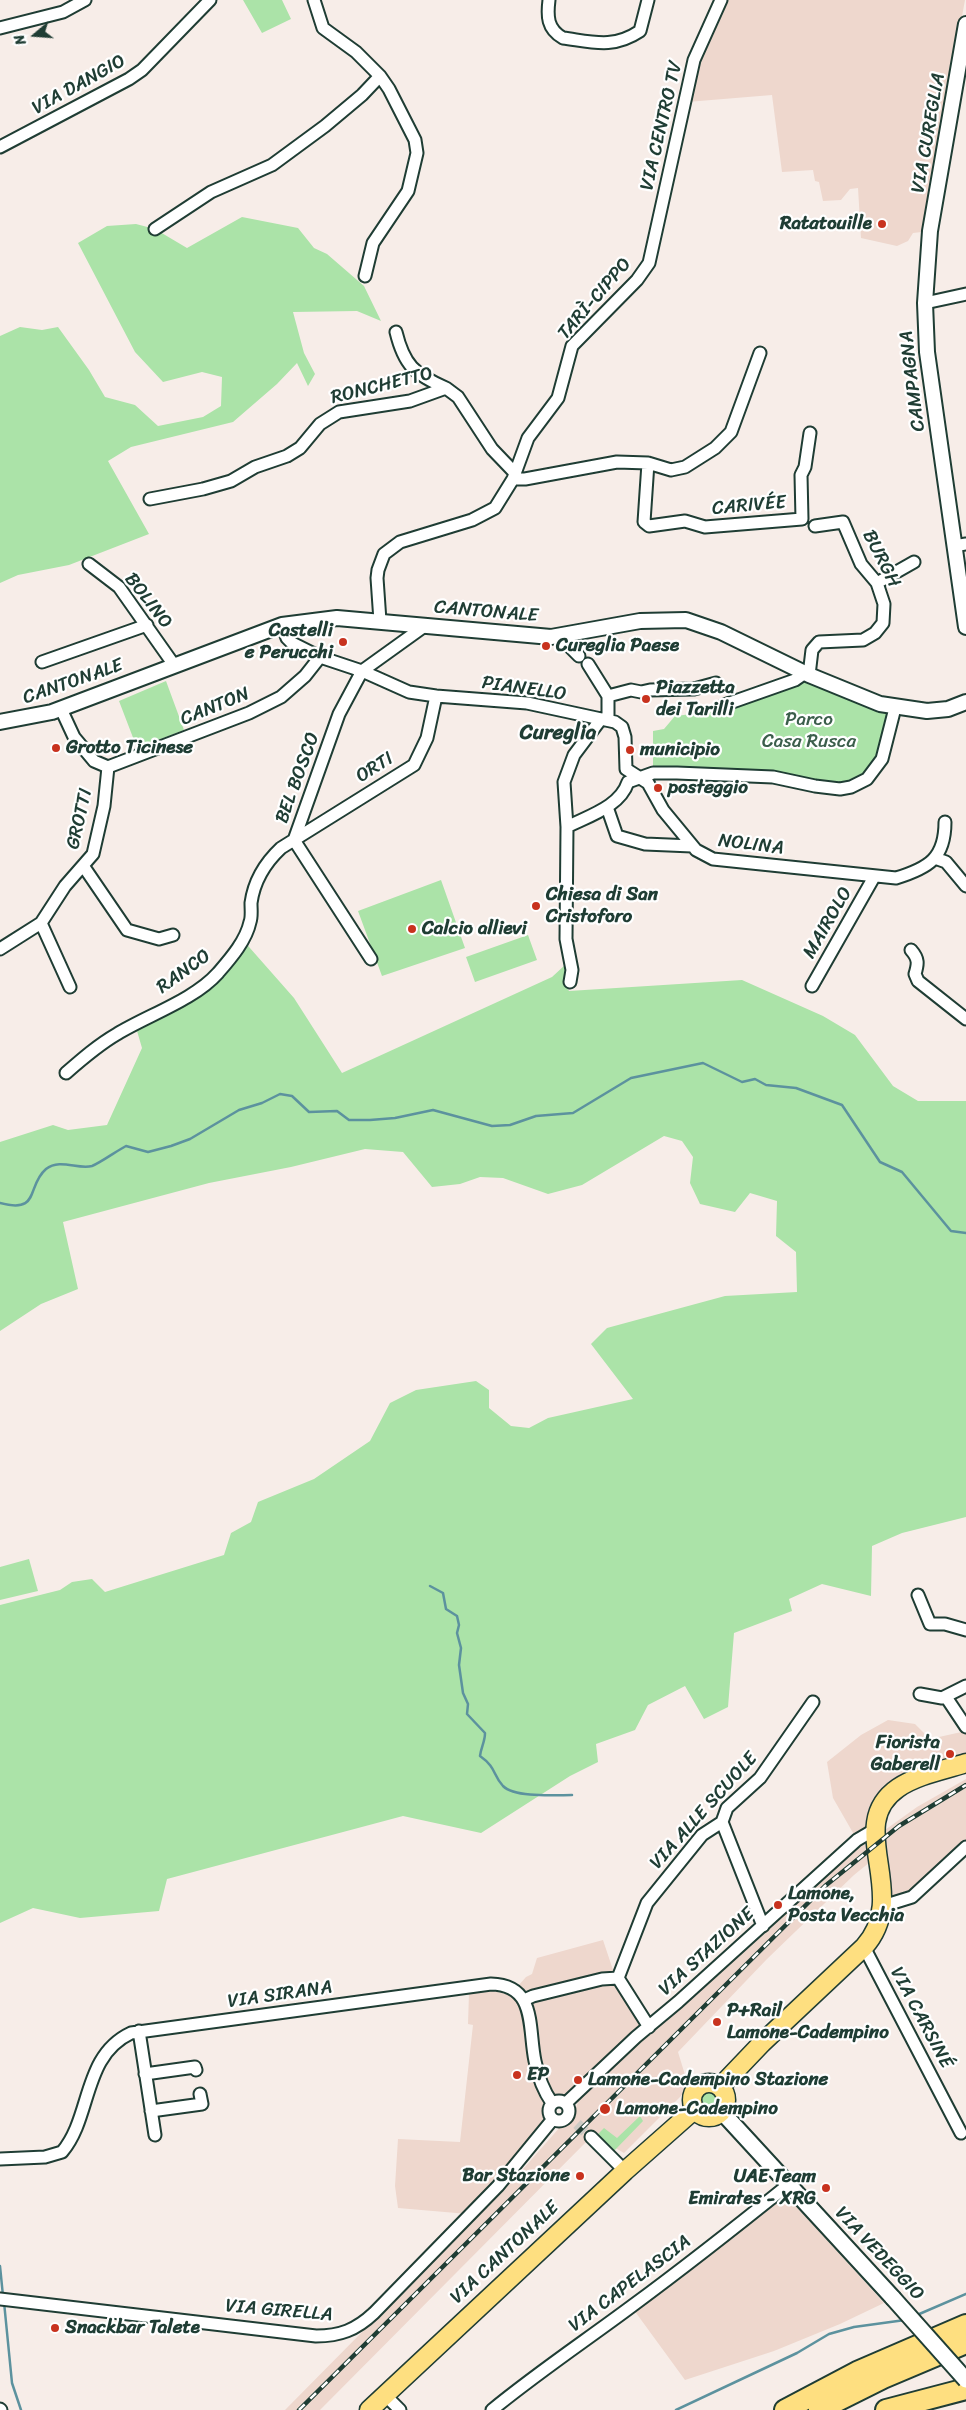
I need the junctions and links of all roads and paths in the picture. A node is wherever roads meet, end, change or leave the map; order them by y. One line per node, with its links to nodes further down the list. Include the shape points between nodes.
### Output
1 (85, 0): 8 (street, via 64,12)
2 (210, 0): 10 (street, VIA DANGIO, via 142,70)
3 (314, 0): 9 (street, via 323,28 356,52)
4 (549, 0): 5 (street, via 547,16 556,34 563,38 612,44 640,31)
5 (648, 0)
6 (721, 0): 13 (street, VIA CENTRO TV, via 694,60)
7 (966, 24): 12 (street, VIA CUREGLIA)
8 (0, 28)
9 (380, 76): 11 (street, via 325,126 272,165 211,192); 14 (street, via 415,140 417,153 408,191 372,243)
10 (0, 147)
11 (155, 229)
12 (929, 249): 16 (street, CAMPAGNA)
13 (649, 263): 22 (street, TARÌ-CIPPO, via 637,280 572,346 558,398 528,438)
14 (365, 276)
15 (966, 294): 16 (street)
16 (925, 303): 25 (street, CAMPAGNA, via 927,352)
17 (396, 332): 19 (street, via 406,361 428,380)
18 (760, 353): 21 (street, via 735,426 716,448 681,469 666,469)
19 (446, 388): 22 (street, RONCHETTO, via 455,393); 23 (street, RONCHETTO, via 410,401 339,412 320,424 300,448 286,456 251,468 231,481)
20 (810, 433): 21 (street, CARIVÉE, via 801,475 802,519 705,528 686,521 650,526 644,522)
21 (648, 463): 22 (street, via 617,462 525,480)
22 (514, 476): 29 (street, TARÌ-CIPPO, via 495,508 482,516 400,542 384,554 377,578)
23 (150, 499)
24 (815, 526): 28 (street, BURGH, via 843,522 861,564)
25 (960, 545): 33 (street, CAMPAGNA)
26 (914, 562): 28 (street)
27 (89, 564): 30 (street, BOLINO, via 119,587)
28 (877, 584): 39 (street, BURGH, via 884,604 883,623 863,640 819,642 812,650)
29 (380, 620): 31 (street, CANTONALE); 32 (street, CANTONALE, via 337,618)
30 (147, 625): 36 (street); 37 (street, BOLINO)
31 (426, 625): 34 (street, CANTONALE); 38 (street, BEL BOSCO)
32 (282, 626): 35 (street, PIANELLO, via 292,643); 37 (street, CANTONALE)
33 (966, 627)
34 (559, 636): 39 (street, CANTONALE, via 640,621 686,620 721,632); 42 (street, via 584,659)
35 (320, 657): 38 (street, PIANELLO); 49 (street, CANTON, via 282,697 249,713)
36 (42, 662)
37 (174, 665): 46 (street, CANTONALE)
38 (362, 672): 41 (street, PIANELLO, via 409,692); 54 (street, BEL BOSCO, via 340,714)
39 (807, 674): 44 (street); 45 (street, CANTONALE)
40 (716, 683): 42 (street, via 694,689 631,690)
41 (436, 696): 47 (street, PIANELLO, via 527,703); 54 (street, ORTI, via 427,738 414,765)
42 (608, 696): 47 (street)
43 (966, 702): 45 (street, CANTONALE, via 934,711)
44 (724, 705)
45 (895, 708): 50 (street, via 882,759 867,779 851,787 840,789 773,777 677,772)
46 (61, 709): 48 (street, CANTONALE, via 31,718); 49 (street, GROTTI, via 74,737 94,761)
47 (604, 719): 50 (street, NOLINA, via 622,727 626,769); 53 (street, via 574,755 564,782)
48 (0, 722)
49 (108, 767): 57 (street, GROTTI, via 104,806 93,854)
50 (639, 777): 51 (street, via 628,782 624,792); 55 (street, NOLINA, via 648,783 663,810)
51 (607, 807): 53 (street); 55 (street, via 617,836 645,844)
52 (946, 822): 56 (street, via 944,844)
53 (567, 827): 65 (street, via 566,939 572,970)
54 (294, 840): 64 (street, BEL BOSCO); 69 (street, RANCO, via 269,859 261,872 251,902 250,923 232,957 216,976 174,1004 117,1034)
55 (692, 846): 58 (street, NOLINA, via 700,854 713,859)
56 (935, 858): 58 (street, NOLINA, via 912,873 896,878); 59 (street, via 946,862)
57 (84, 867): 60 (street, GROTTI, via 65,886); 61 (street, via 126,930 159,939)
58 (874, 877): 66 (street, MAIROLO)
59 (966, 886)
60 (41, 923): 62 (street, GROTTI); 67 (street)
61 (173, 936)
62 (0, 949)
63 (911, 950): 68 (street, via 917,957 915,974 918,981)
64 (371, 959)
65 (570, 982)
66 (812, 986)
67 (70, 987)
68 (966, 1019)
69 (66, 1073)
70 (918, 1596): 71 (street, via 930,1624)
71 (966, 1630)
72 (966, 1686): 74 (street)
73 (920, 1694): 74 (street)
74 (946, 1697): 76 (street)
75 (814, 1702): 78 (street, VIA ALLE SCUOLE, via 760,1778 727,1808)
76 (966, 1727)
77 (966, 1763): 79 (main road, via 899,1787 886,1798)
78 (722, 1822): 82 (street); 84 (street, VIA ALLE SCUOLE, via 702,1835 647,1903)
79 (874, 1830): 81 (main road); 82 (street, VIA STAZIONE, via 857,1840)
80 (966, 1847): 81 (street, via 912,1897)
81 (883, 1906): 83 (main road, via 877,1930)
82 (763, 1926): 86 (street, VIA STAZIONE)
83 (864, 1947): 90 (main road); 100 (street, VIA CARSINÉ)
84 (618, 1978): 85 (street, via 593,1981); 86 (street)
85 (524, 2000): 87 (street, VIA SIRANA, via 506,1985 490,1984); 92 (street, via 538,2075)
86 (649, 2027): 93 (street, VIA STAZIONE)
87 (139, 2031): 89 (street); 103 (street, VIA SIRANA, via 122,2037 100,2062 83,2109 62,2152 45,2157)
88 (196, 2070): 89 (street, via 195,2067)
89 (146, 2074): 95 (street)
90 (720, 2087): 94 (main road, via 711,2083 697,2087 691,2098); 96 (main road, via 726,2097)
91 (200, 2094): 95 (street, via 202,2104)
92 (552, 2103): 93 (street); 98 (street, via 549,2111)
93 (566, 2104): 97 (street)
94 (694, 2110): 96 (main road, via 709,2118); 104 (main road, VIA CANTONALE)
95 (151, 2111): 101 (street)
96 (722, 2112): 105 (main road, VIA VEDEGGIO)
97 (567, 2116): 98 (street, via 562,2120); 99 (street)
98 (553, 2119): 106 (street, VIA GIRELLA, via 472,2214 374,2313 347,2332 316,2336)
99 (577, 2124)
100 (961, 2133)
101 (155, 2135)
102 (591, 2137): 104 (street)
103 (0, 2159)
104 (625, 2171): 111 (main road, VIA CANTONALE)
105 (788, 2184): 109 (main road, VIA VEDEGGIO, bridge); 114 (street, VIA CAPELASCIA, via 684,2267)
106 (3, 2299)
107 (966, 2325): 115 (highway, via 864,2369)
108 (966, 2343): 116 (highway, via 898,2371)
109 (966, 2380)
110 (966, 2389): 117 (highway)
111 (386, 2394): 112 (main road, VIA CANTONALE); 113 (street)
112 (369, 2410)
113 (400, 2410)
114 (492, 2410)
115 (786, 2410)
116 (819, 2410)
117 (886, 2410)

